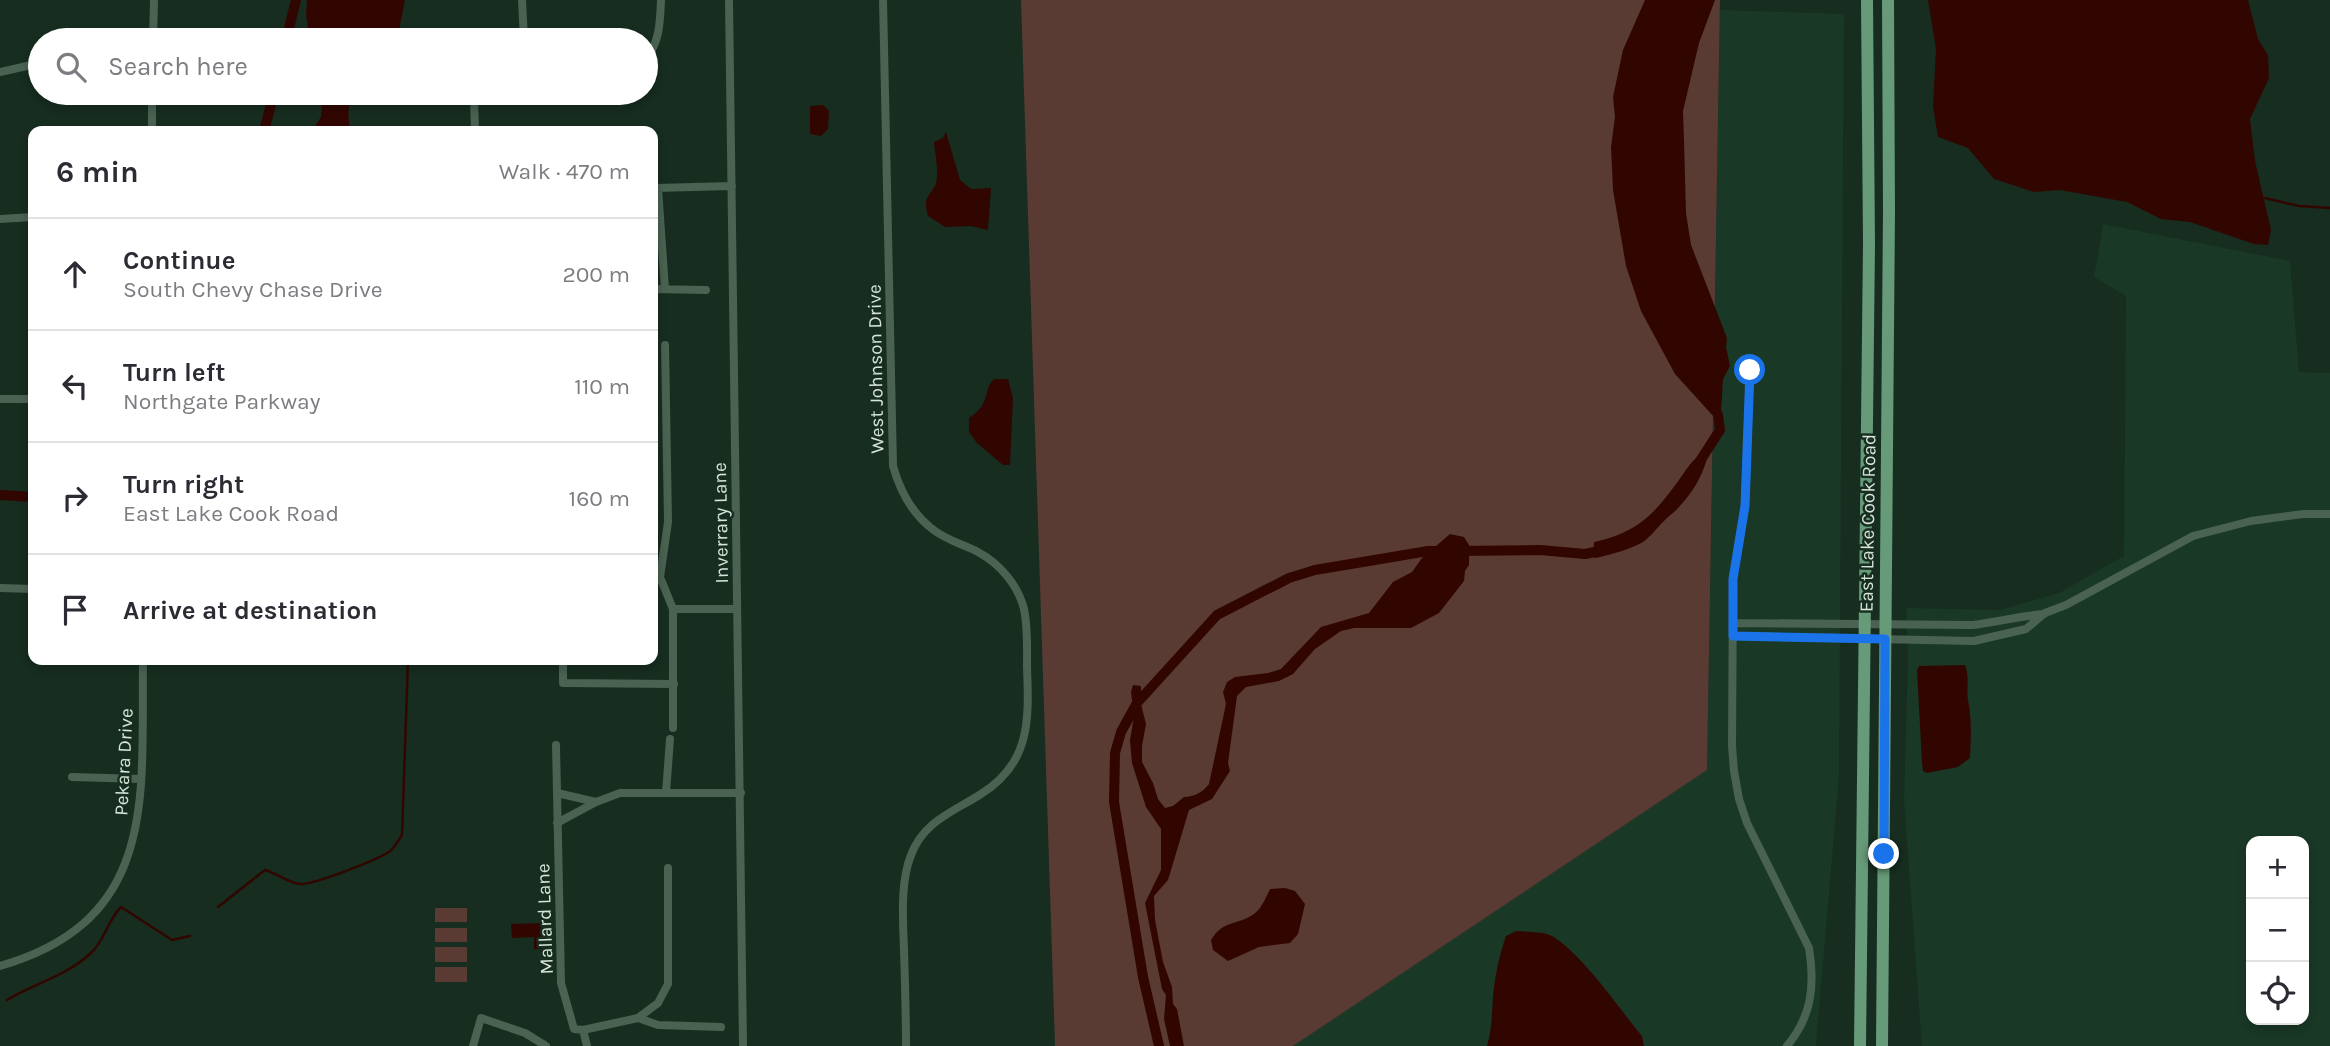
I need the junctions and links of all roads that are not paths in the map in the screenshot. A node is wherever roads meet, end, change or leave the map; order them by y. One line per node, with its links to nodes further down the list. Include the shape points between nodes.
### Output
1 (153, 0): 8 (street)
2 (522, 0): 9 (street)
3 (661, 0): 10 (street)
4 (729, 0): 19 (street, Inverrary Lane)
5 (883, 0): 65 (street, West Johnson Drive, via 893,466 910,507 929,527 980,553 1002,570 1017,591 1026,624 1029,714 1025,739 1006,773 981,794 937,818 910,857 903,902)
6 (1867, 0): 17 (main road, East Lake Cook Road)
7 (1888, 0): 18 (main road, East Lake Cook Road)
8 (153, 28)
9 (523, 28)
10 (658, 37)
11 (28, 66): 12 (street)
12 (0, 72)
13 (152, 105): 15 (street)
14 (474, 105): 16 (street)
15 (152, 126)
16 (475, 126)
17 (1868, 148): 18 (main road); 38 (main road, East Lake Cook Road)
18 (1889, 148): 39 (main road, East Lake Cook Road)
19 (732, 186): 20 (street); 35 (street, Inverrary Lane)
20 (658, 188)
21 (28, 217): 23 (street)
22 (658, 218): 25 (street)
23 (0, 219)
24 (658, 289): 25 (street)
25 (665, 289): 26 (street)
26 (706, 290)
27 (665, 345): 34 (street, via 668,522 660,578)
28 (1750, 370): 37 (street, via 1745,506 1733,579)
29 (0, 399): 30 (street)
30 (28, 399)
31 (2330, 514): 36 (street, via 2251,521 2193,536)
32 (0, 588): 33 (street)
33 (28, 589)
34 (673, 609): 35 (street); 45 (street)
35 (737, 609): 53 (street, Inverrary Lane)
36 (2045, 614): 39 (street, via 1973,625); 42 (street, via 2026,629 1987,639)
37 (1733, 623): 38 (street); 40 (street)
38 (1864, 624): 39 (street); 41 (main road, East Lake Cook Road)
39 (1885, 624): 42 (main road, East Lake Cook Road)
40 (1733, 636): 41 (street); 66 (street, via 1732,746 1739,799 1809,948 1812,970 1807,1013)
41 (1864, 639): 42 (street); 67 (main road, East Lake Cook Road)
42 (1885, 639): 68 (main road, East Lake Cook Road)
43 (143, 665): 50 (street, Pekara Drive)
44 (563, 665): 45 (street, via 563,683)
45 (674, 684): 46 (street)
46 (673, 728)
47 (670, 739): 52 (street)
48 (556, 745): 51 (street)
49 (72, 777): 50 (street)
50 (141, 779): 57 (street, Pekara Drive, via 134,839 101,906 47,950)
51 (557, 793): 54 (street); 55 (street)
52 (666, 793): 53 (street); 54 (street, via 620,793)
53 (741, 793): 64 (street, Inverrary Lane)
54 (596, 802): 55 (street)
55 (557, 822): 60 (street, Mallard Lane, via 561,983 574,1029)
56 (668, 868): 58 (street, via 668,984 658,1003)
57 (0, 966)
58 (638, 1018): 59 (street, via 658,1025); 60 (street)
59 (722, 1027)
60 (583, 1030): 63 (street, Mallard Lane)
61 (472, 1046): 62 (street, via 481,1018 525,1033)
62 (546, 1046)
63 (587, 1046)
64 (743, 1046)
65 (906, 1046)
66 (1787, 1046)
67 (1860, 1046)
68 (1882, 1046)

